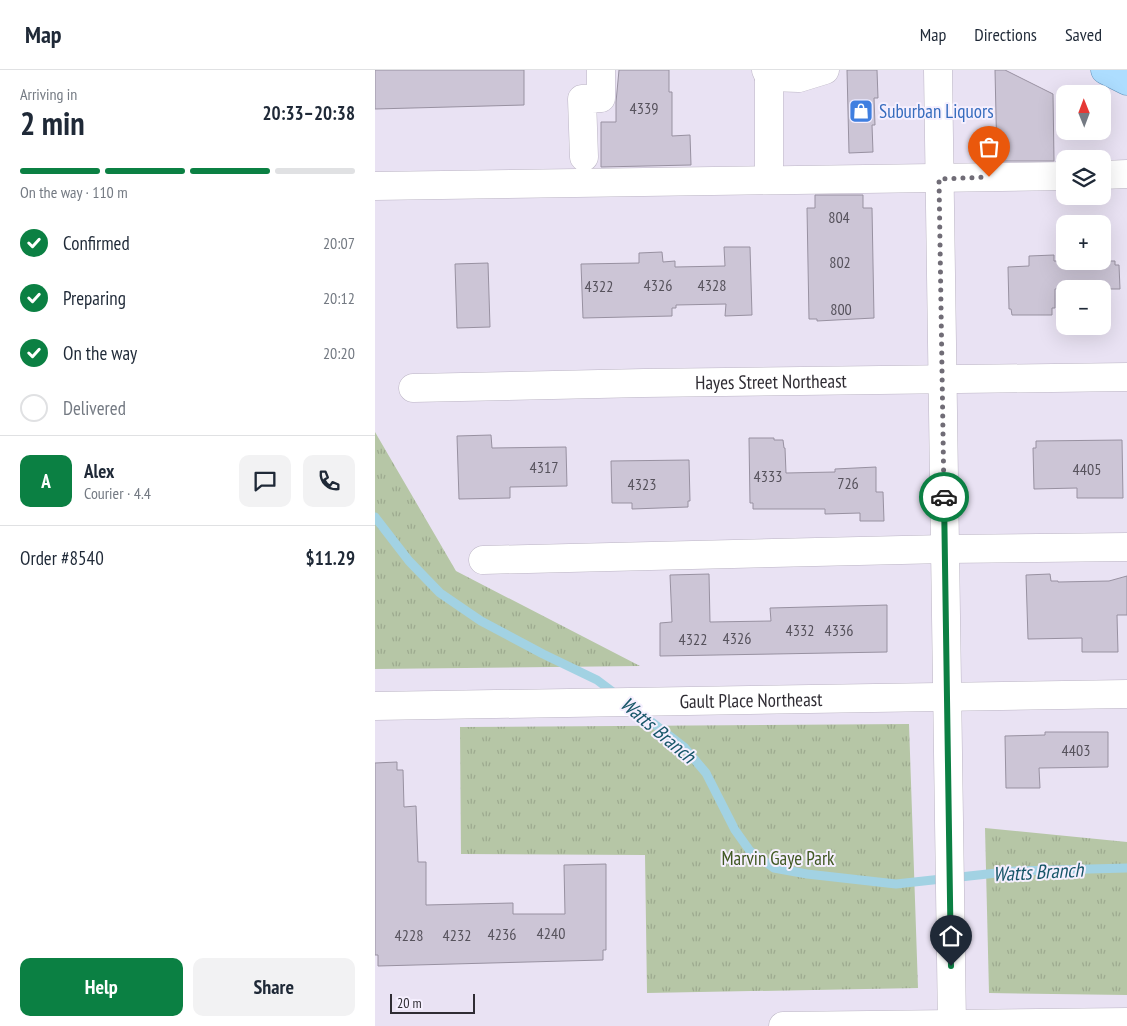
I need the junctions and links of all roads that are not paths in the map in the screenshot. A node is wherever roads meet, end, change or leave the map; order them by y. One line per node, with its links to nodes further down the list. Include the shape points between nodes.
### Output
1 (601, 70): 7 (street, via 601,98 583,99)
2 (825, 70): 5 (street, via 799,78)
3 (938, 70): 11 (street)
4 (1105, 70): 6 (main road)
5 (768, 74): 12 (street)
6 (1127, 81)
7 (584, 158)
8 (1127, 174): 9 (street)
9 (1111, 175)
10 (1056, 176): 11 (street)
11 (939, 179): 12 (street); 15 (street)
12 (769, 180): 13 (street)
13 (375, 186)
14 (1127, 377): 15 (street, Hayes Street Northeast)
15 (942, 379): 16 (street, Hayes Street Northeast); 18 (street)
16 (413, 388)
17 (1127, 547): 18 (street)
18 (945, 549): 19 (street); 21 (street)
19 (483, 560)
20 (1127, 694): 21 (street, Gault Place Northeast)
21 (947, 697): 22 (street, Gault Place Northeast); 24 (street)
22 (375, 706)
23 (1127, 1022): 24 (street)
24 (952, 1024): 25 (street)
25 (783, 1026)

